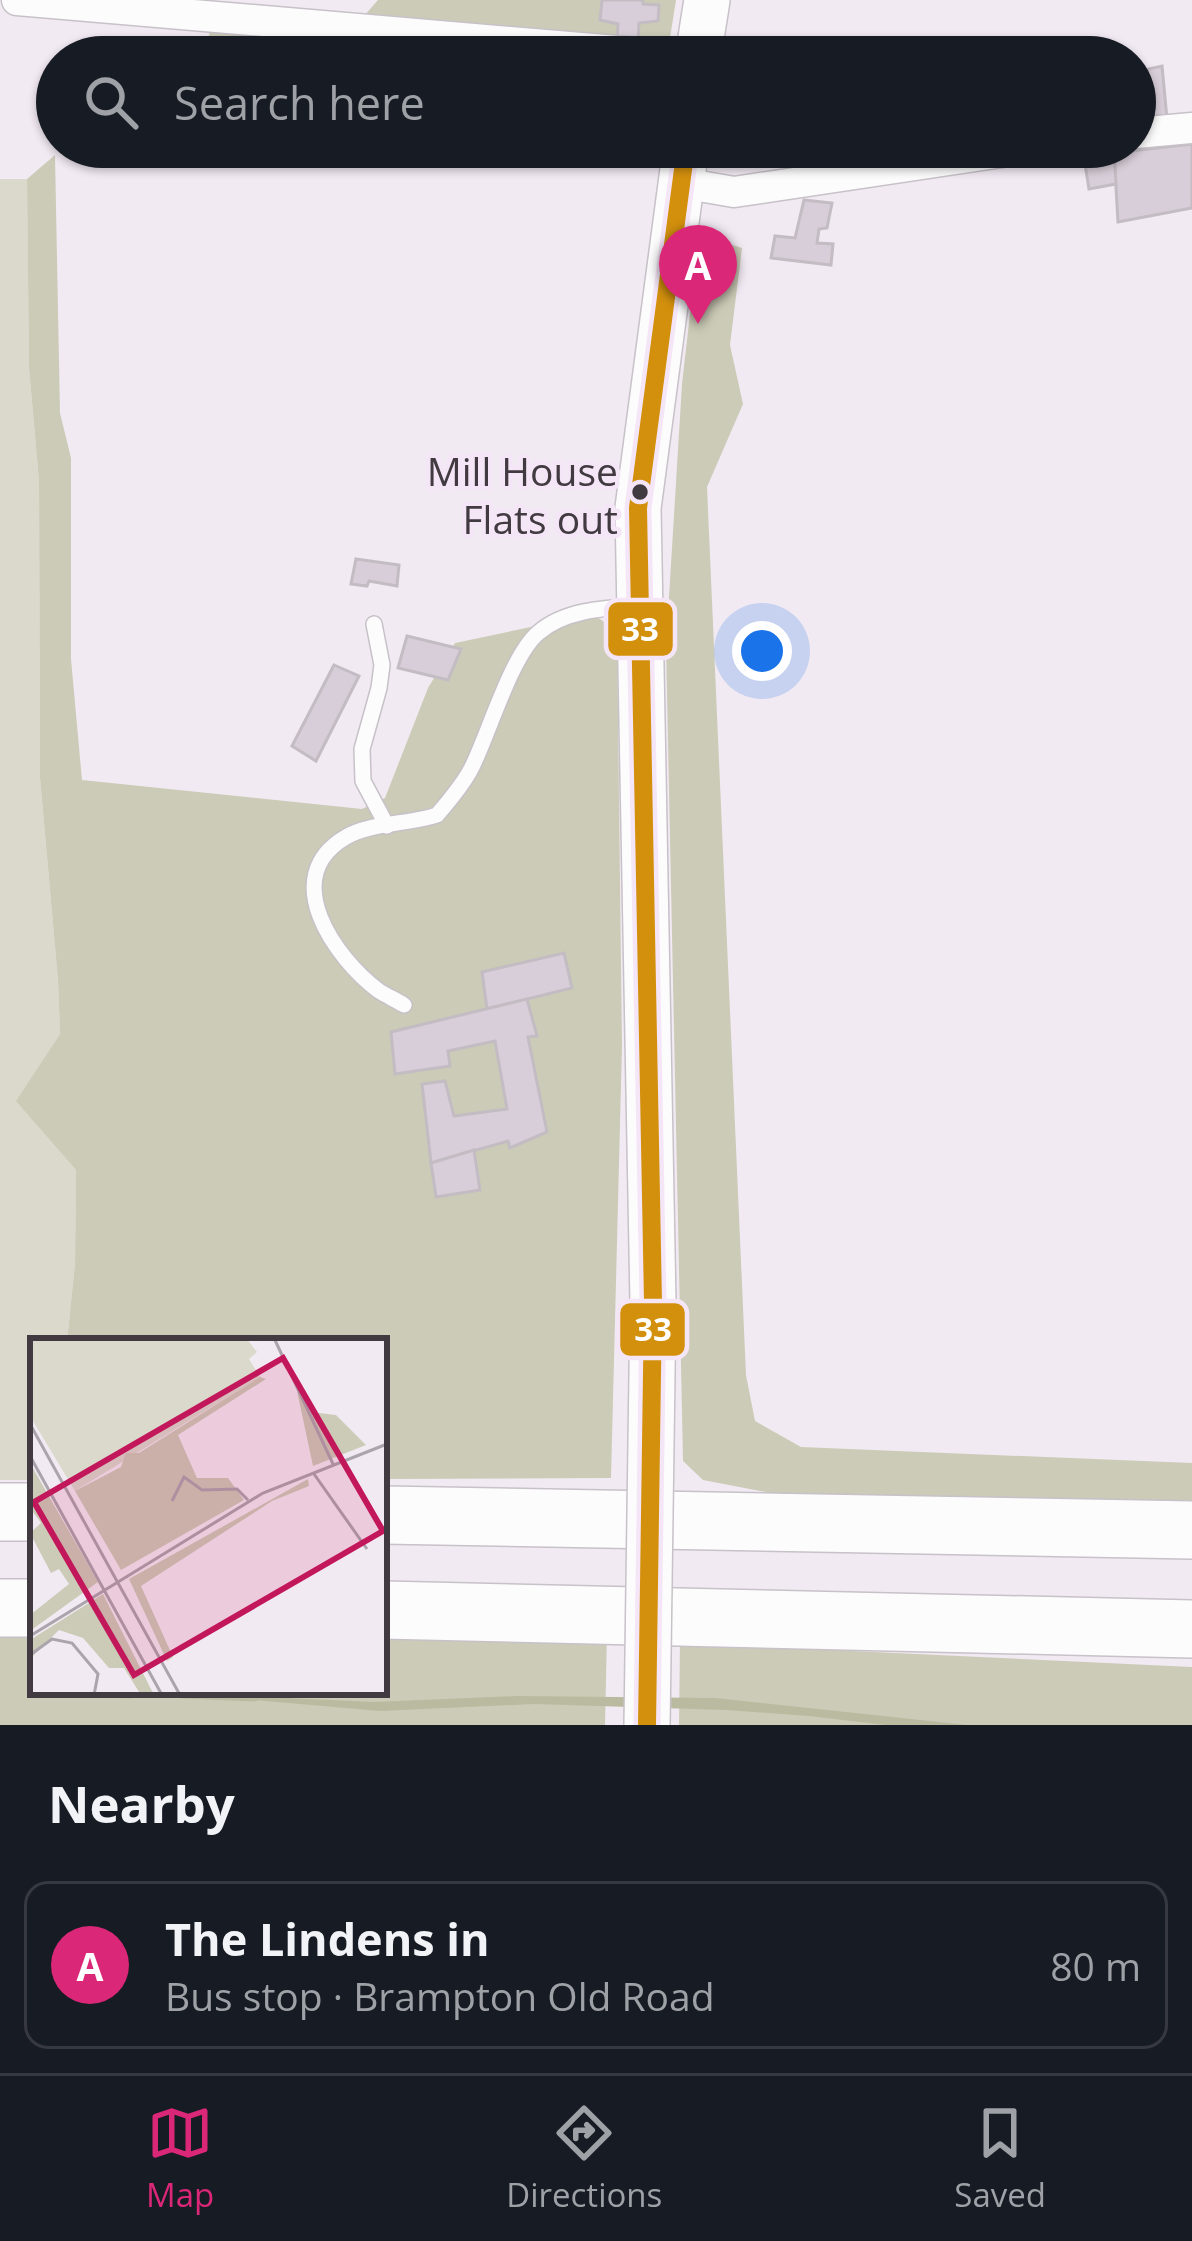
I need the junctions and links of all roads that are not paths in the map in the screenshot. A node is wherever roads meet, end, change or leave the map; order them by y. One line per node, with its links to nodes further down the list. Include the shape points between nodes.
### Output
1 (17, 0): 3 (street)
2 (707, 0): 4 (main road)
3 (440, 36)
4 (701, 36)
5 (1192, 128): 6 (street)
6 (1156, 131)
7 (684, 168): 10 (main road, via 638,508)
8 (690, 168): 9 (street, via 734,192)
9 (895, 168)
10 (640, 605): 12 (lane, via 592,609 536,633 449,801 437,815); 18 (main road, bridge, via 653,1303)
11 (374, 623): 12 (lane, via 382,665 362,749 363,781)
12 (386, 826): 13 (lane, via 347,836 328,852 312,889 328,936 378,990)
13 (404, 1005)
14 (387, 1515): 15 (highway)
15 (1192, 1530)
16 (387, 1610): 17 (highway)
17 (1192, 1629)
18 (647, 1725)

